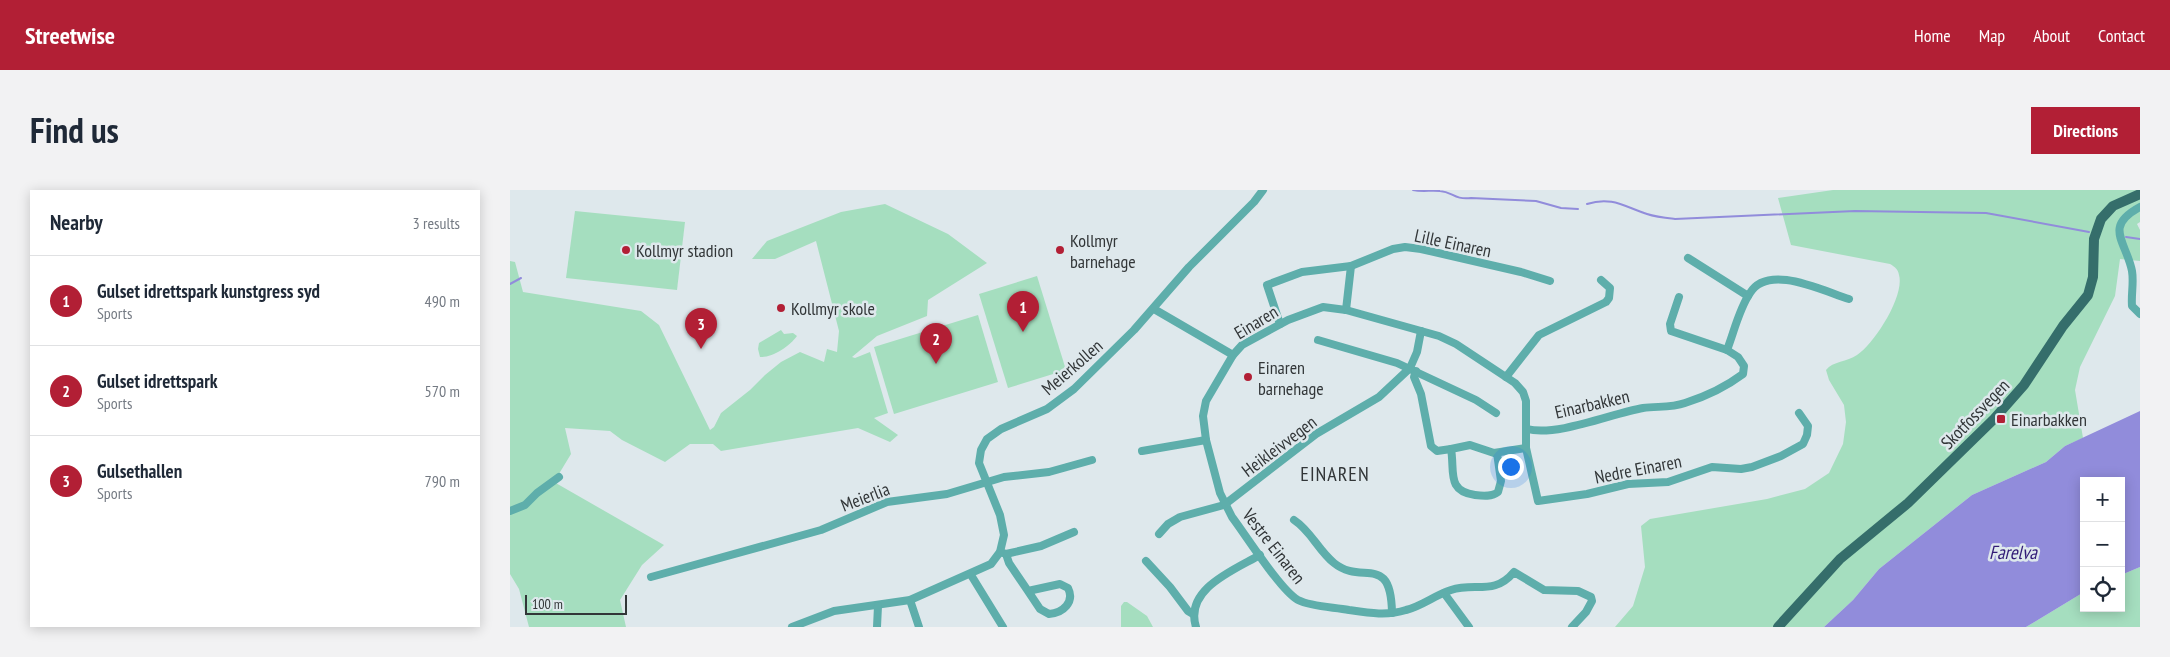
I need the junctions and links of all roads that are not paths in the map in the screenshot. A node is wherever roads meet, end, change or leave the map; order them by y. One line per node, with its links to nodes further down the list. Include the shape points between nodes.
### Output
1 (1263, 190): 11 (street, Meierkollen, via 1183,273)
2 (2140, 194): 57 (main road, Skotfossvegen, via 2114,206 2101,219 2094,239 2093,276 2088,295 2020,390 1908,503 1840,559)
3 (2140, 207): 13 (street, via 2123,219 2119,231 2132,272 2132,306)
4 (1688, 258): 8 (street)
5 (1351, 266): 7 (street, Lille Einaren, via 1384,251 1413,248); 12 (street); 14 (street, Lille Einaren, via 1302,272 1267,285)
6 (1601, 280): 20 (street, via 1610,288 1606,302 1539,335)
7 (1550, 281)
8 (1748, 296): 10 (street, via 1758,283 1776,278); 17 (street)
9 (1679, 297): 17 (street, Einarbakken, via 1670,324 1671,331)
10 (1849, 299)
11 (1154, 309): 18 (street); 31 (street, Meierkollen, via 1058,402 987,439 979,456)
12 (1346, 310): 14 (street, Einaren, via 1316,308); 15 (street, Einaren)
13 (2140, 314)
14 (1280, 324): 18 (street, Einaren, via 1251,339)
15 (1421, 331): 19 (street); 20 (street, Einaren, via 1456,344)
16 (1318, 340): 19 (street)
17 (1726, 350): 23 (street, Einarbakken, via 1743,363 1743,374 1688,402 1643,408 1570,426 1539,430)
18 (1233, 355): 24 (street, Einaren, via 1206,401 1203,416)
19 (1413, 370): 22 (street); 26 (street, via 1431,446 1437,451); 33 (street, Heikleivvegen, via 1380,397 1316,434)
20 (1506, 377): 23 (street, Einaren, via 1525,396)
21 (1799, 412): 32 (street, Nedre Einaren, via 1807,423 1806,440 1798,448 1747,468 1712,467 1668,482 1628,484)
22 (1496, 413)
23 (1527, 428): 25 (street, Einaren)
24 (1206, 440): 27 (street); 33 (street, Einaren)
25 (1526, 448): 28 (street); 32 (street, Einaren)
26 (1451, 449): 28 (street, via 1470,445); 28 (street, via 1456,487 1476,495 1496,494 1500,490)
27 (1142, 451)
28 (1497, 453)
29 (1092, 460): 31 (street, Meierlia, via 1050,472 1015,475)
30 (559, 477): 34 (street, via 525,505)
31 (986, 483): 38 (street, Meierkollen, via 1002,522); 42 (street, Meierlia, via 947,494 887,502 821,530)
32 (1538, 501)
33 (1224, 505): 37 (street, Heikleivvegen, via 1180,518); 39 (street, Vestre Einaren)
34 (510, 511)
35 (1294, 520): 47 (street, Vestre Einaren, via 1308,531 1334,563 1383,578 1390,593)
36 (1074, 532): 38 (street, via 1041,546)
37 (1159, 534)
38 (1003, 553): 41 (street); 43 (street)
39 (1260, 555): 47 (street, Vestre Einaren, via 1287,591 1299,600 1370,613); 48 (street, via 1208,585)
40 (1146, 561): 48 (street)
41 (971, 575): 45 (street); 53 (street)
42 (651, 577)
43 (1028, 591): 43 (street, via 1040,609 1049,614 1065,608 1070,598 1068,588 1060,584)
44 (1444, 593): 47 (street, Vestre Einaren, via 1412,608); 55 (street); 56 (street, Vestre Einaren, via 1494,586 1514,572 1544,590 1578,591 1591,597 1590,607)
45 (910, 600): 46 (street); 52 (street)
46 (878, 606): 49 (street, via 840,610); 51 (street)
47 (1392, 613)
48 (1193, 614): 54 (street)
49 (810, 623): 50 (street)
50 (792, 627)
51 (877, 627)
52 (919, 627)
53 (1003, 627)
54 (1196, 627)
55 (1468, 627)
56 (1572, 627)
57 (1778, 627)

